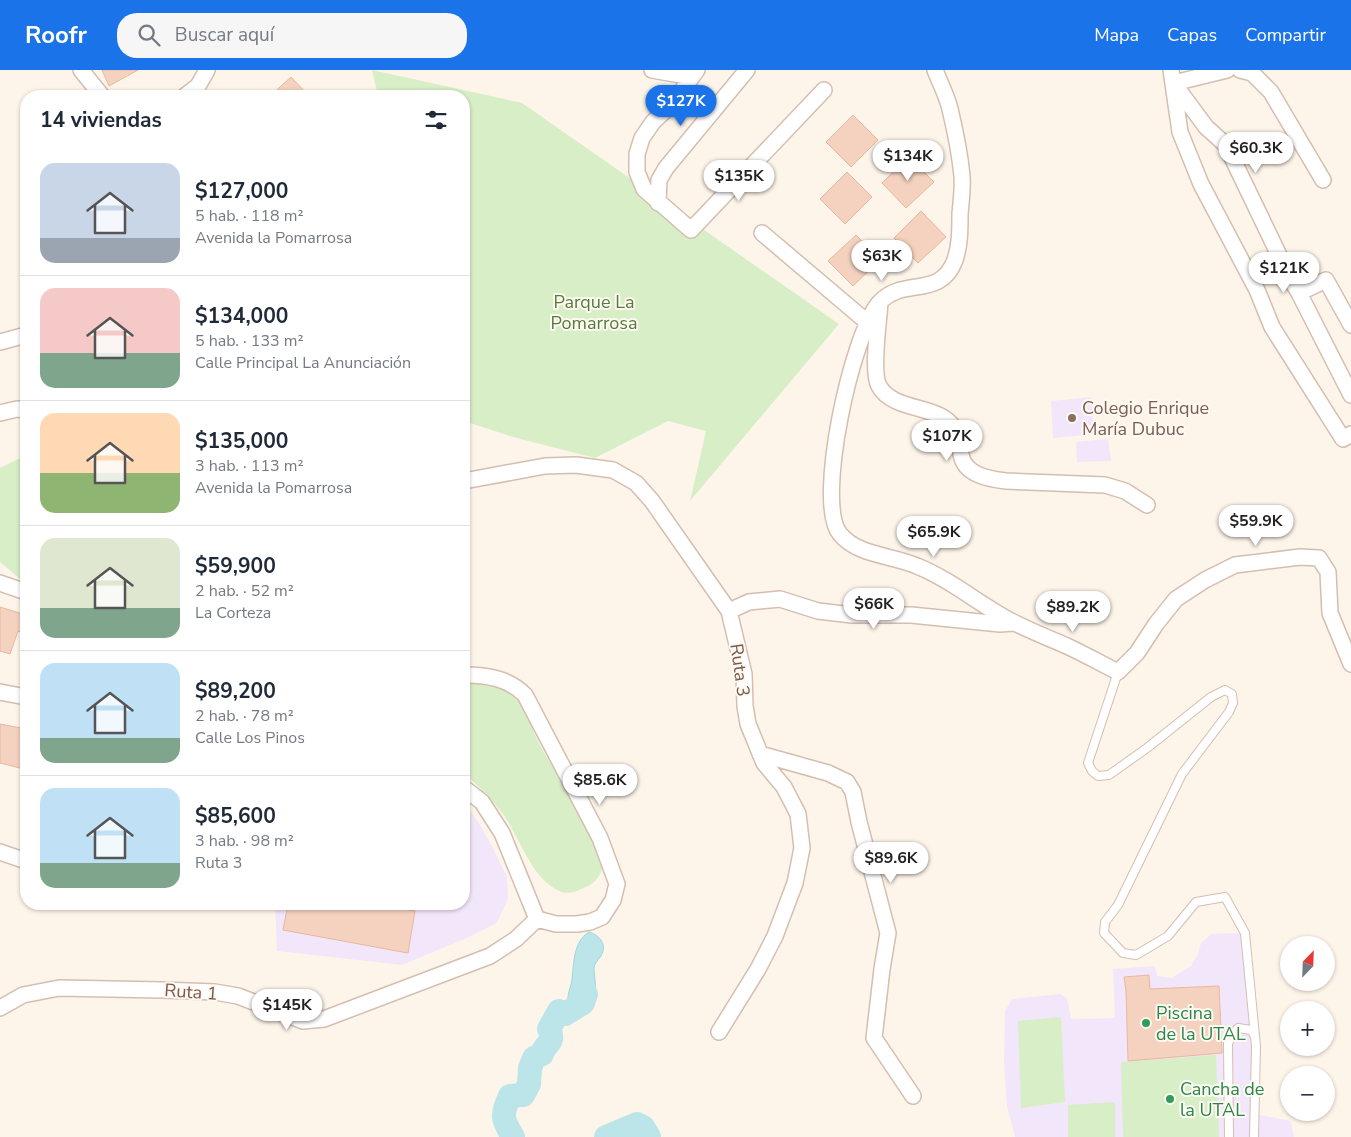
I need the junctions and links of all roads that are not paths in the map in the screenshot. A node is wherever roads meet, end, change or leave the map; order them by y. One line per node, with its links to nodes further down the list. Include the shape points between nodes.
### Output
1 (81, 70): 10 (street)
2 (207, 70): 11 (street)
3 (652, 70): 8 (street)
4 (747, 70): 14 (street, via 666,168 659,180)
5 (935, 70): 17 (street, via 950,108 962,177 959,243 946,277 929,286 895,291)
6 (1227, 70): 9 (street)
7 (1240, 70): 13 (street, via 1252,73 1271,92)
8 (695, 73): 14 (street, via 672,104 653,122 642,138 637,154 637,172 644,189)
9 (1172, 77): 16 (street, via 1206,127 1226,145); 25 (street, via 1180,132 1201,184 1257,290 1272,327 1342,439)
10 (97, 90)
11 (193, 90)
12 (824, 90): 14 (street, via 691,230)
13 (1323, 180)
14 (658, 203)
15 (762, 233): 18 (street)
16 (1299, 293): 19 (street, via 1326,280); 22 (street)
17 (880, 301): 18 (street); 27 (street, via 875,370 879,386 901,403 944,417 958,433 965,465 979,476 999,480 1105,485 1125,491)
18 (867, 322): 31 (street, via 854,357 838,427 831,498 838,533 856,548 917,566 953,584)
19 (1351, 325)
20 (20, 337): 21 (street)
21 (0, 342)
22 (1351, 395)
23 (20, 409): 24 (street)
24 (0, 414)
25 (1351, 434)
26 (470, 480): 30 (street, Ruta 3, via 545,466 576,465 613,470 636,483 652,501)
27 (1148, 505)
28 (0, 583): 29 (street)
29 (20, 590)
30 (730, 611): 31 (street, via 750,602 780,599 818,611 852,615 911,615); 37 (street, Ruta 3, via 744,674 748,724)
31 (1014, 623): 33 (street)
32 (1351, 664): 33 (street, via 1330,613 1328,572 1319,558 1300,557 1235,565 1205,580 1176,599 1137,653)
33 (1118, 672): 44 (lane, via 1088,763 1098,776 1109,775 1211,697 1225,690 1232,694 1233,702 1229,712 1182,774 1118,905 1105,922 1104,933 1123,953 1136,955 1168,936 1196,902 1225,897 1244,933)
34 (470, 675): 41 (street, via 506,681 525,695 600,838 617,884 614,900 602,917 577,924 556,924)
35 (0, 692): 36 (street)
36 (20, 696)
37 (760, 754): 43 (street, Ruta 3, via 764,764 784,787 798,814 802,848 794,883 775,936); 45 (street, via 828,772 847,782 853,792 888,933 874,1038)
38 (470, 793): 41 (street, via 482,802 502,833)
39 (0, 852): 40 (street)
40 (20, 859)
41 (537, 919): 42 (street, Ruta 1, via 516,939 490,956 324,1019 303,1021 238,996 162,990 59,988 23,995)
42 (0, 1008)
43 (719, 1032)
44 (1255, 1036): 46 (lane, via 1251,1030 1238,1028 1228,1043); 47 (lane)
45 (912, 1096)
46 (1229, 1137)
47 (1254, 1137)

